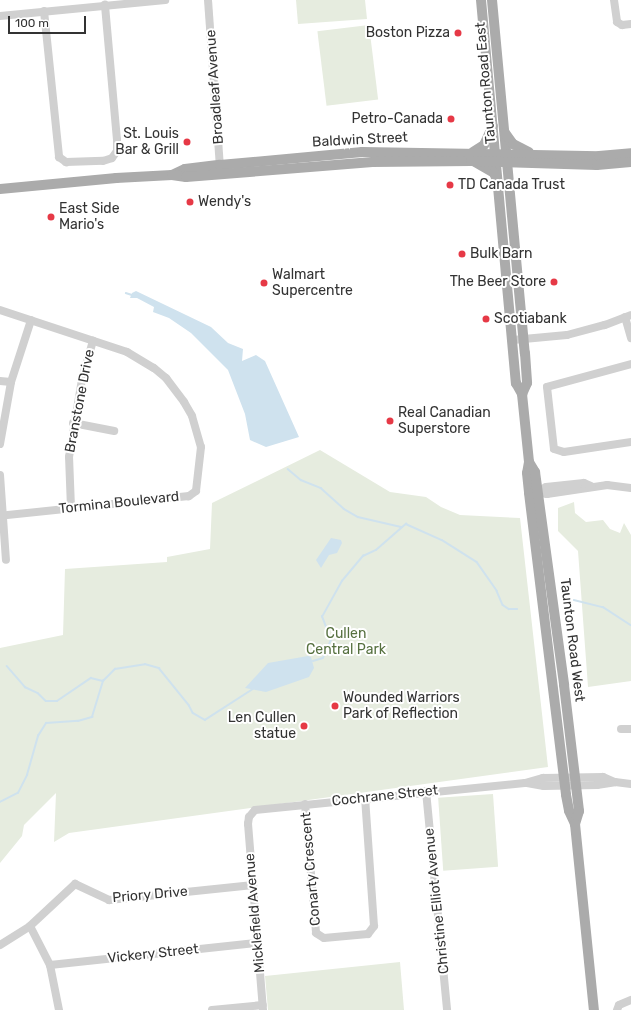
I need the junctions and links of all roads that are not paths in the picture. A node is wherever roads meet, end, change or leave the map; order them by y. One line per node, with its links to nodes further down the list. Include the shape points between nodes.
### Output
1 (165, 0): 6 (street)
2 (208, 0): 18 (street, Broadleaf Avenue)
3 (481, 0): 10 (main road, Taunton Road East)
4 (492, 0): 11 (main road, Taunton Road East)
5 (614, 0): 9 (street, via 617,22 622,25)
6 (105, 5): 7 (street); 7 (street, via 118,140 117,151 112,158 103,161 66,162 59,157)
7 (44, 11): 8 (street)
8 (0, 16)
9 (631, 24)
10 (494, 124): 14 (main road, via 484,145); 15 (main road, Taunton Road East)
11 (504, 131): 13 (main road, via 519,148); 15 (main road, Taunton Road East)
12 (631, 153): 13 (main road, via 599,156)
13 (551, 155): 15 (main road, Baldwin Street)
14 (471, 157): 15 (main road, Baldwin Street); 18 (main road, Baldwin Street); 19 (main road, via 494,173)
15 (502, 158): 17 (main road); 19 (main road, Taunton Road West); 20 (main road, Taunton Road West)
16 (631, 162): 17 (main road, via 597,165)
17 (530, 163): 20 (main road, via 517,170)
18 (220, 169): 21 (main road, Baldwin Street, via 186,177 172,175)
19 (498, 184): 26 (main road, Taunton Road West)
20 (509, 184): 27 (main road, Taunton Road West)
21 (0, 189)
22 (0, 310): 24 (street, Tormina Boulevard)
23 (628, 316): 25 (street); 27 (street, via 567,335)
24 (31, 320): 28 (street, Tormina Boulevard); 31 (street)
25 (631, 338)
26 (513, 340): 27 (street); 32 (main road, Taunton Road West, via 516,383)
27 (524, 340): 32 (main road, Taunton Road West, via 527,383)
28 (93, 341): 33 (street, Branstone Drive, via 86,359); 41 (street, Tormina Boulevard, via 142,359 166,378 192,416 201,447 196,491 189,496)
29 (631, 364): 35 (street, via 547,387 554,449 564,452)
30 (0, 381): 31 (street)
31 (10, 382): 36 (street)
32 (522, 394): 37 (main road, Taunton Road West)
33 (73, 423): 34 (street); 41 (street, Branstone Drive, via 69,458)
34 (114, 431)
35 (631, 442)
36 (0, 444)
37 (529, 462): 40 (main road, Taunton Road West, via 535,472); 47 (main road, Taunton Road West, via 529,493)
38 (0, 475): 42 (street)
39 (631, 488): 40 (street, via 618,485 591,486 584,483 546,487)
40 (538, 492): 46 (main road, Taunton Road West)
41 (71, 508): 42 (street, Tormina Boulevard)
42 (2, 516): 43 (street)
43 (6, 560)
44 (621, 729): 45 (street)
45 (631, 729)
46 (575, 781): 47 (street, Cochrane Street); 48 (street, Cochrane Street); 53 (main road, Taunton Road West, via 579,811)
47 (565, 782): 49 (street, Cochrane Street); 53 (main road, Taunton Road West, via 569,811)
48 (631, 784)
49 (426, 791): 50 (street, Cochrane Street); 63 (street, Christine Elliot Avenue)
50 (365, 798): 51 (street, Cochrane Street); 51 (street, Conarty Crescent, via 374,926 368,934 324,938 316,933)
51 (306, 804): 52 (street, Cochrane Street, via 255,810)
52 (249, 816): 54 (street, Micklefield Avenue)
53 (575, 824): 64 (main road, Taunton Road West)
54 (253, 885): 55 (street, Priory Drive, via 109,900 76,884); 56 (street, Micklefield Avenue)
55 (30, 926): 57 (street, Priory Drive); 58 (street)
56 (256, 943): 58 (street, Vickery Street); 60 (street, Micklefield Avenue)
57 (0, 945)
58 (50, 965): 61 (street)
59 (631, 1000): 65 (street, via 619,1005)
60 (263, 1008): 62 (street)
61 (59, 1010)
62 (212, 1010)
63 (447, 1010)
64 (594, 1010)
65 (617, 1010)

